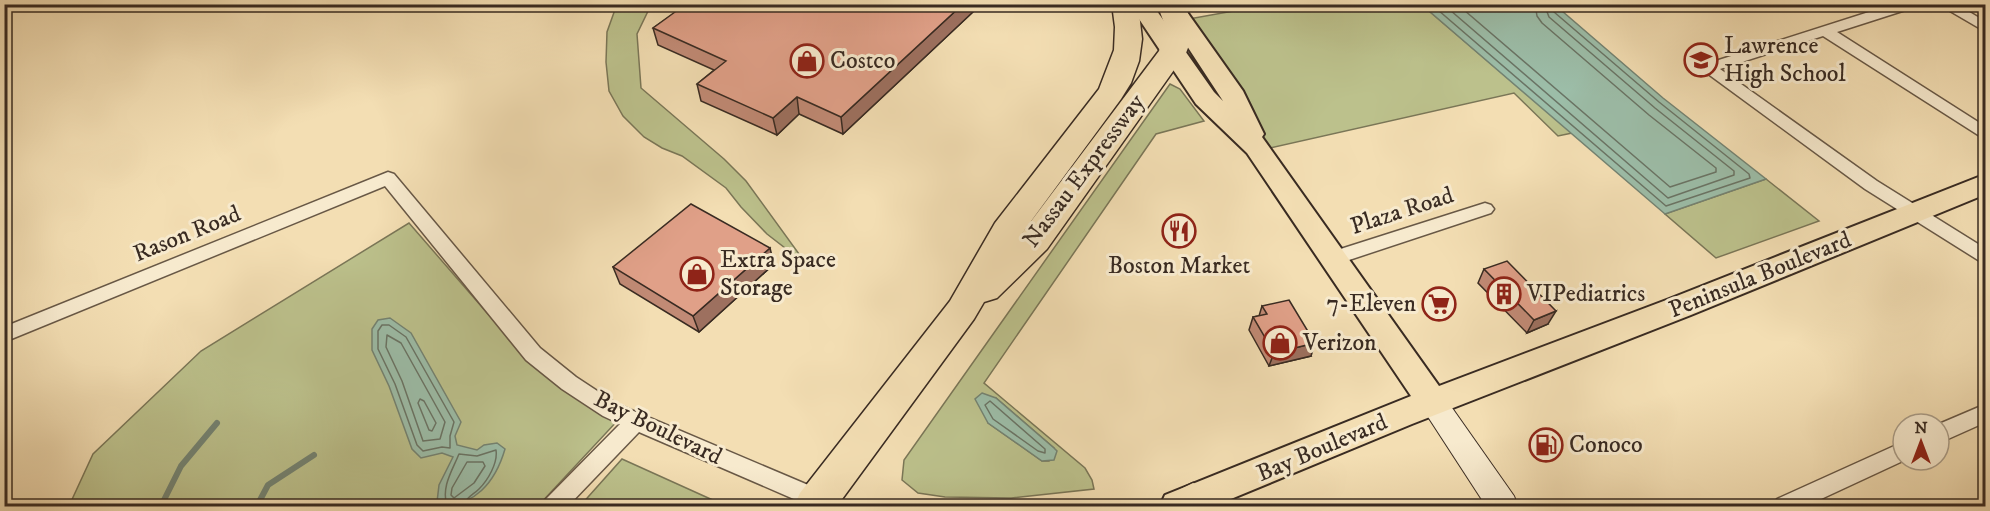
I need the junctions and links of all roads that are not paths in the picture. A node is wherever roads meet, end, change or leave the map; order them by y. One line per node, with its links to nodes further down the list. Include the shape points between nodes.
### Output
1 (1125, 4): 17 (highway, Nassau Expressway, via 1129,38 1117,83 1006,231)
2 (1140, 4): 8 (main road)
3 (1910, 4): 7 (street)
4 (1945, 4): 6 (street)
5 (1175, 11): 8 (highway, Nassau Expressway, via 1180,34); 10 (main road, via 1231,91)
6 (1986, 28)
7 (1825, 31): 9 (street); 14 (street, via 1708,68)
8 (1172, 53): 10 (main road, via 1205,98); 17 (highway, Nassau Expressway, via 1035,242)
9 (1986, 135)
10 (1256, 147): 15 (main road)
11 (388, 178): 18 (street, Rason Road); 21 (street, Bay Boulevard, via 533,354 610,410)
12 (1986, 183): 14 (main road, Peninsula Boulevard)
13 (1485, 209): 15 (street, Plaza Road)
14 (1915, 212): 16 (street); 19 (main road, Peninsula Boulevard)
15 (1334, 258): 19 (main road)
16 (1986, 258)
17 (962, 310): 24 (highway, Nassau Expressway)
18 (4, 335)
19 (1433, 403): 25 (main road, Bay Boulevard); 27 (main road)
20 (1986, 412): 22 (street)
21 (636, 421): 24 (street, Bay Boulevard); 26 (street)
22 (1951, 428)
23 (1891, 457): 28 (street)
24 (822, 504)
25 (1186, 505)
26 (554, 507)
27 (1503, 507)
28 (1785, 507)

